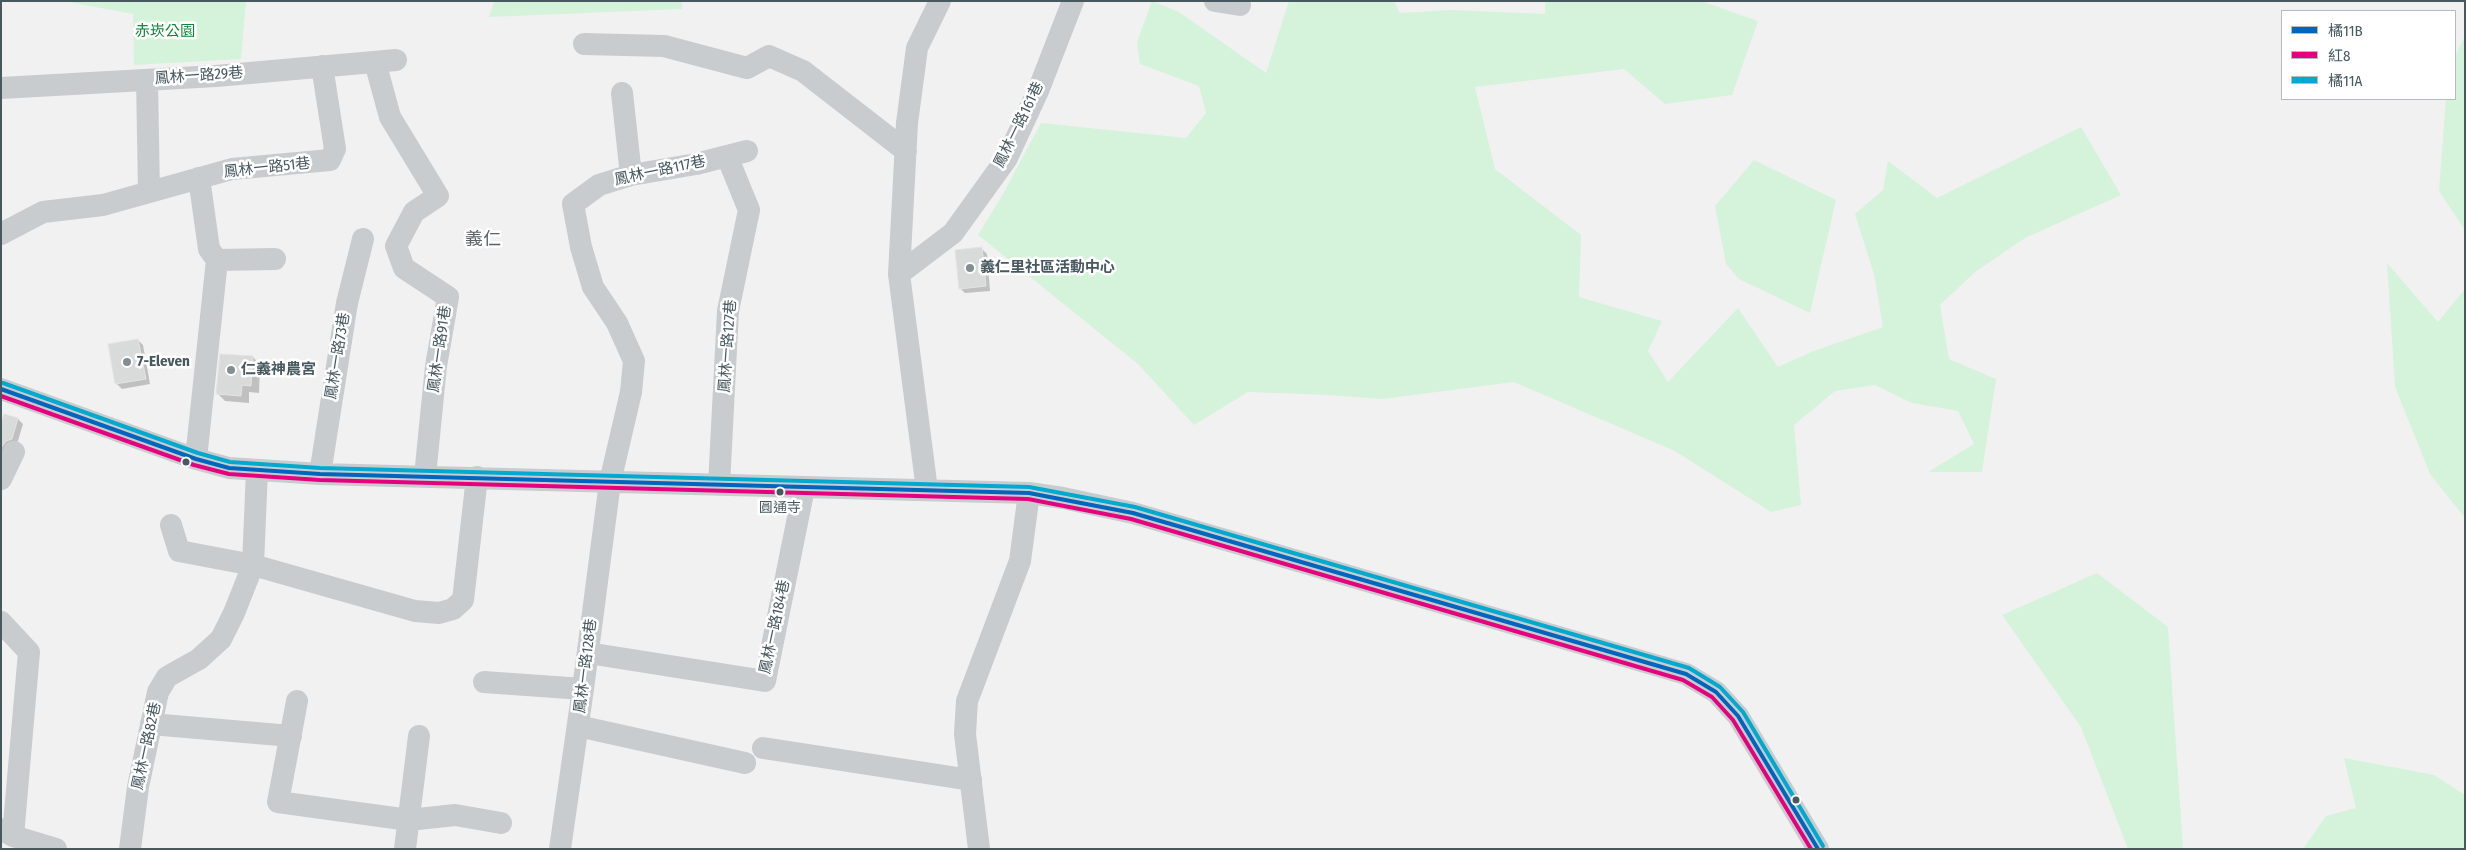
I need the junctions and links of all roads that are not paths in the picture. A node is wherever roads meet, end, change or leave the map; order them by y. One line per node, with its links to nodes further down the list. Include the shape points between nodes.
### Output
1 (940, 1): 10 (street, via 917,48)
2 (1073, 1): 20 (street, 鳳林一路161巷, via 1038,91 1007,158 953,233)
3 (1215, 1): 4 (street)
4 (1240, 5)
5 (584, 44): 10 (street, via 664,46 747,68 769,56 803,71)
6 (322, 66): 7 (street, 鳳林一路29巷); 12 (street, 鳳林一路51巷, via 334,148 330,160 232,169); 17 (street, 鳳林一路29巷, via 386,61 390,117 438,196 414,212)
7 (147, 80): 8 (street, 鳳林一路29巷); 13 (street)
8 (1, 88)
9 (622, 92): 11 (street)
10 (906, 151): 20 (street)
11 (631, 175): 14 (street, 鳳林一路117巷, via 737,154); 29 (street, 鳳林一路117巷, via 599,185 573,204 593,287 617,323 634,361 631,392)
12 (199, 178): 13 (street, 鳳林一路51巷); 19 (street, via 209,249)
13 (149, 192): 15 (street, 鳳林一路51巷, via 103,205 43,212)
14 (748, 210): 30 (street, 鳳林一路127巷, via 728,311)
15 (1, 234)
16 (363, 239): 25 (street, 鳳林一路73巷, via 346,303)
17 (396, 246): 26 (street, 鳳林一路91巷, via 404,268 448,297 436,366)
18 (275, 259): 19 (street)
19 (217, 260): 23 (street)
20 (899, 274): 32 (street)
21 (1, 389): 23 (street)
22 (14, 452): 28 (street)
23 (196, 459): 24 (street, via 230,468)
24 (257, 470): 25 (street); 35 (street, 鳳林一路82巷)
25 (320, 474): 26 (street)
26 (425, 476): 27 (street)
27 (477, 477): 29 (street); 35 (street, via 462,600 453,610 439,613 415,611)
28 (1, 480)
29 (610, 482): 30 (street); 37 (street, 鳳林一路128巷)
30 (719, 485): 31 (street)
31 (804, 488): 32 (street); 37 (street, 鳳林一路184巷, via 765,681)
32 (927, 490): 33 (street)
33 (1029, 493): 47 (street, via 1020,561 967,701 966,734); 51 (street, via 1133,513 1686,674 1716,692 1738,716)
34 (171, 525): 35 (street, via 179,550)
35 (253, 565): 41 (street, 鳳林一路82巷, via 221,639 199,659 167,677 158,692)
36 (1, 622): 50 (street, via 29,652)
37 (588, 653): 39 (street, 鳳林一路128巷)
38 (484, 682): 39 (street)
39 (584, 689): 42 (street, 鳳林一路128巷)
40 (297, 700): 43 (street)
41 (151, 724): 43 (street); 53 (street, 鳳林一路82巷)
42 (578, 726): 46 (street); 55 (street, 鳳林一路128巷)
43 (290, 736): 48 (street, via 278,802)
44 (419, 736): 48 (street)
45 (763, 748): 47 (street)
46 (745, 762)
47 (971, 780): 56 (street)
48 (409, 820): 49 (street, via 455,815); 54 (street)
49 (501, 823)
50 (7, 833): 52 (street)
51 (1813, 845)
52 (56, 849)
53 (130, 849)
54 (406, 849)
55 (560, 849)
56 (979, 849)

